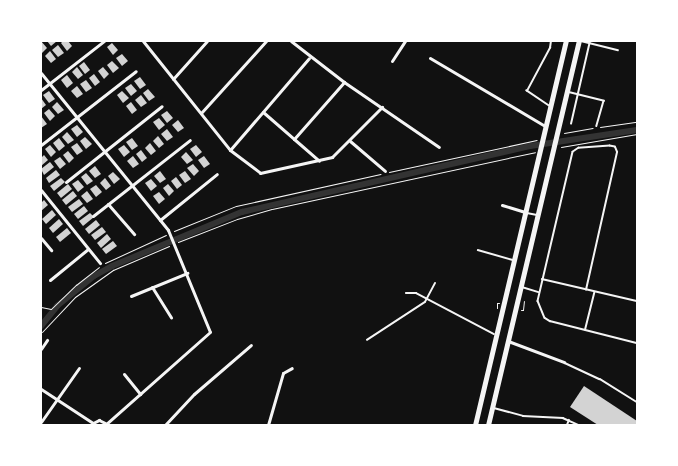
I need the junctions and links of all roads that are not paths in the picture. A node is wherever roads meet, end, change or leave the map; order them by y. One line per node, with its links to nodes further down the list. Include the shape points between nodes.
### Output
1 (104, 41): 21 (street)
2 (143, 41): 12 (street)
3 (150, 41): 12 (street)
4 (207, 41): 19 (street)
5 (266, 41): 29 (street)
6 (291, 41): 14 (street)
7 (405, 41): 16 (street)
8 (551, 41): 27 (lane, via 550,48 527,91)
9 (566, 41): 27 (main road)
10 (580, 41): 11 (lane); 23 (main road)
11 (590, 42): 13 (lane); 24 (lane)
12 (147, 45): 19 (street)
13 (618, 50)
14 (310, 58): 20 (street); 28 (street)
15 (430, 58): 33 (street)
16 (392, 61)
17 (136, 71): 30 (street)
18 (41, 73): 21 (street)
19 (173, 79): 29 (street)
20 (344, 82): 26 (street); 34 (street)
21 (49, 83): 22 (street); 30 (street)
22 (41, 90)
23 (567, 92): 24 (lane); 50 (main road)
24 (578, 94): 31 (lane); 32 (lane, via 604,101)
25 (162, 106): 40 (street)
26 (382, 107): 36 (street); 38 (street)
27 (550, 107): 33 (main road)
28 (264, 112): 34 (street); 39 (street)
29 (201, 113): 39 (street)
30 (76, 117): 37 (street); 40 (street)
31 (571, 124)
32 (597, 126)
33 (545, 129): 49 (main road)
34 (294, 139): 41 (street)
35 (190, 140): 45 (street)
36 (350, 141): 41 (street, via 332,157); 42 (street)
37 (41, 145)
38 (439, 147)
39 (230, 150): 41 (street, via 256,172 266,174)
40 (104, 152): 44 (street); 45 (street)
41 (319, 161)
42 (384, 171)
43 (217, 174): 52 (street)
44 (66, 182)
45 (131, 185): 47 (street); 52 (street)
46 (41, 190): 55 (street)
47 (108, 204): 51 (street); 53 (street)
48 (502, 205): 49 (street)
49 (525, 212): 50 (lane); 58 (main road)
50 (537, 215): 64 (main road)
51 (93, 216)
52 (160, 220): 60 (street, via 168,230)
53 (134, 234)
54 (41, 238): 56 (street)
55 (88, 249): 59 (street); 62 (street)
56 (51, 250)
57 (478, 250): 58 (lane)
58 (514, 261): 75 (main road)
59 (100, 263)
60 (186, 274): 65 (street); 87 (street, via 210,332)
61 (542, 279): 66 (lane); 66 (lane, via 573,152 579,148 615,147 618,152); 67 (lane)
62 (50, 280)
63 (435, 283): 71 (lane)
64 (520, 287): 67 (lane); 78 (main road)
65 (152, 288): 70 (street); 73 (street)
66 (586, 290): 68 (lane)
67 (538, 292): 74 (lane, via 538,301 545,318)
68 (594, 292): 72 (lane); 74 (lane)
69 (406, 293): 71 (lane, via 416,293)
70 (131, 296)
71 (427, 299): 75 (lane); 77 (lane)
72 (637, 301)
73 (171, 318)
74 (585, 330): 79 (lane)
75 (497, 335): 97 (main road)
76 (47, 340): 81 (street)
77 (367, 340)
78 (507, 341): 82 (street); 90 (main road)
79 (637, 343)
80 (251, 345): 95 (street, via 194,394)
81 (41, 349)
82 (564, 362): 89 (lane, via 600,379)
83 (79, 368): 88 (street)
84 (292, 368): 96 (street, via 282,373)
85 (124, 374): 87 (street)
86 (41, 389): 88 (street)
87 (140, 394): 94 (street)
88 (57, 400): 92 (street); 93 (street)
89 (637, 402)
90 (492, 408): 91 (lane, via 523,416); 98 (main road)
91 (569, 420): 99 (lane); 100 (lane)
92 (41, 422)
93 (93, 424): 94 (street, via 99,420)
94 (107, 424)
95 (165, 425)
96 (268, 425)
97 (475, 425)
98 (488, 425)
99 (567, 425)
100 (579, 425)

